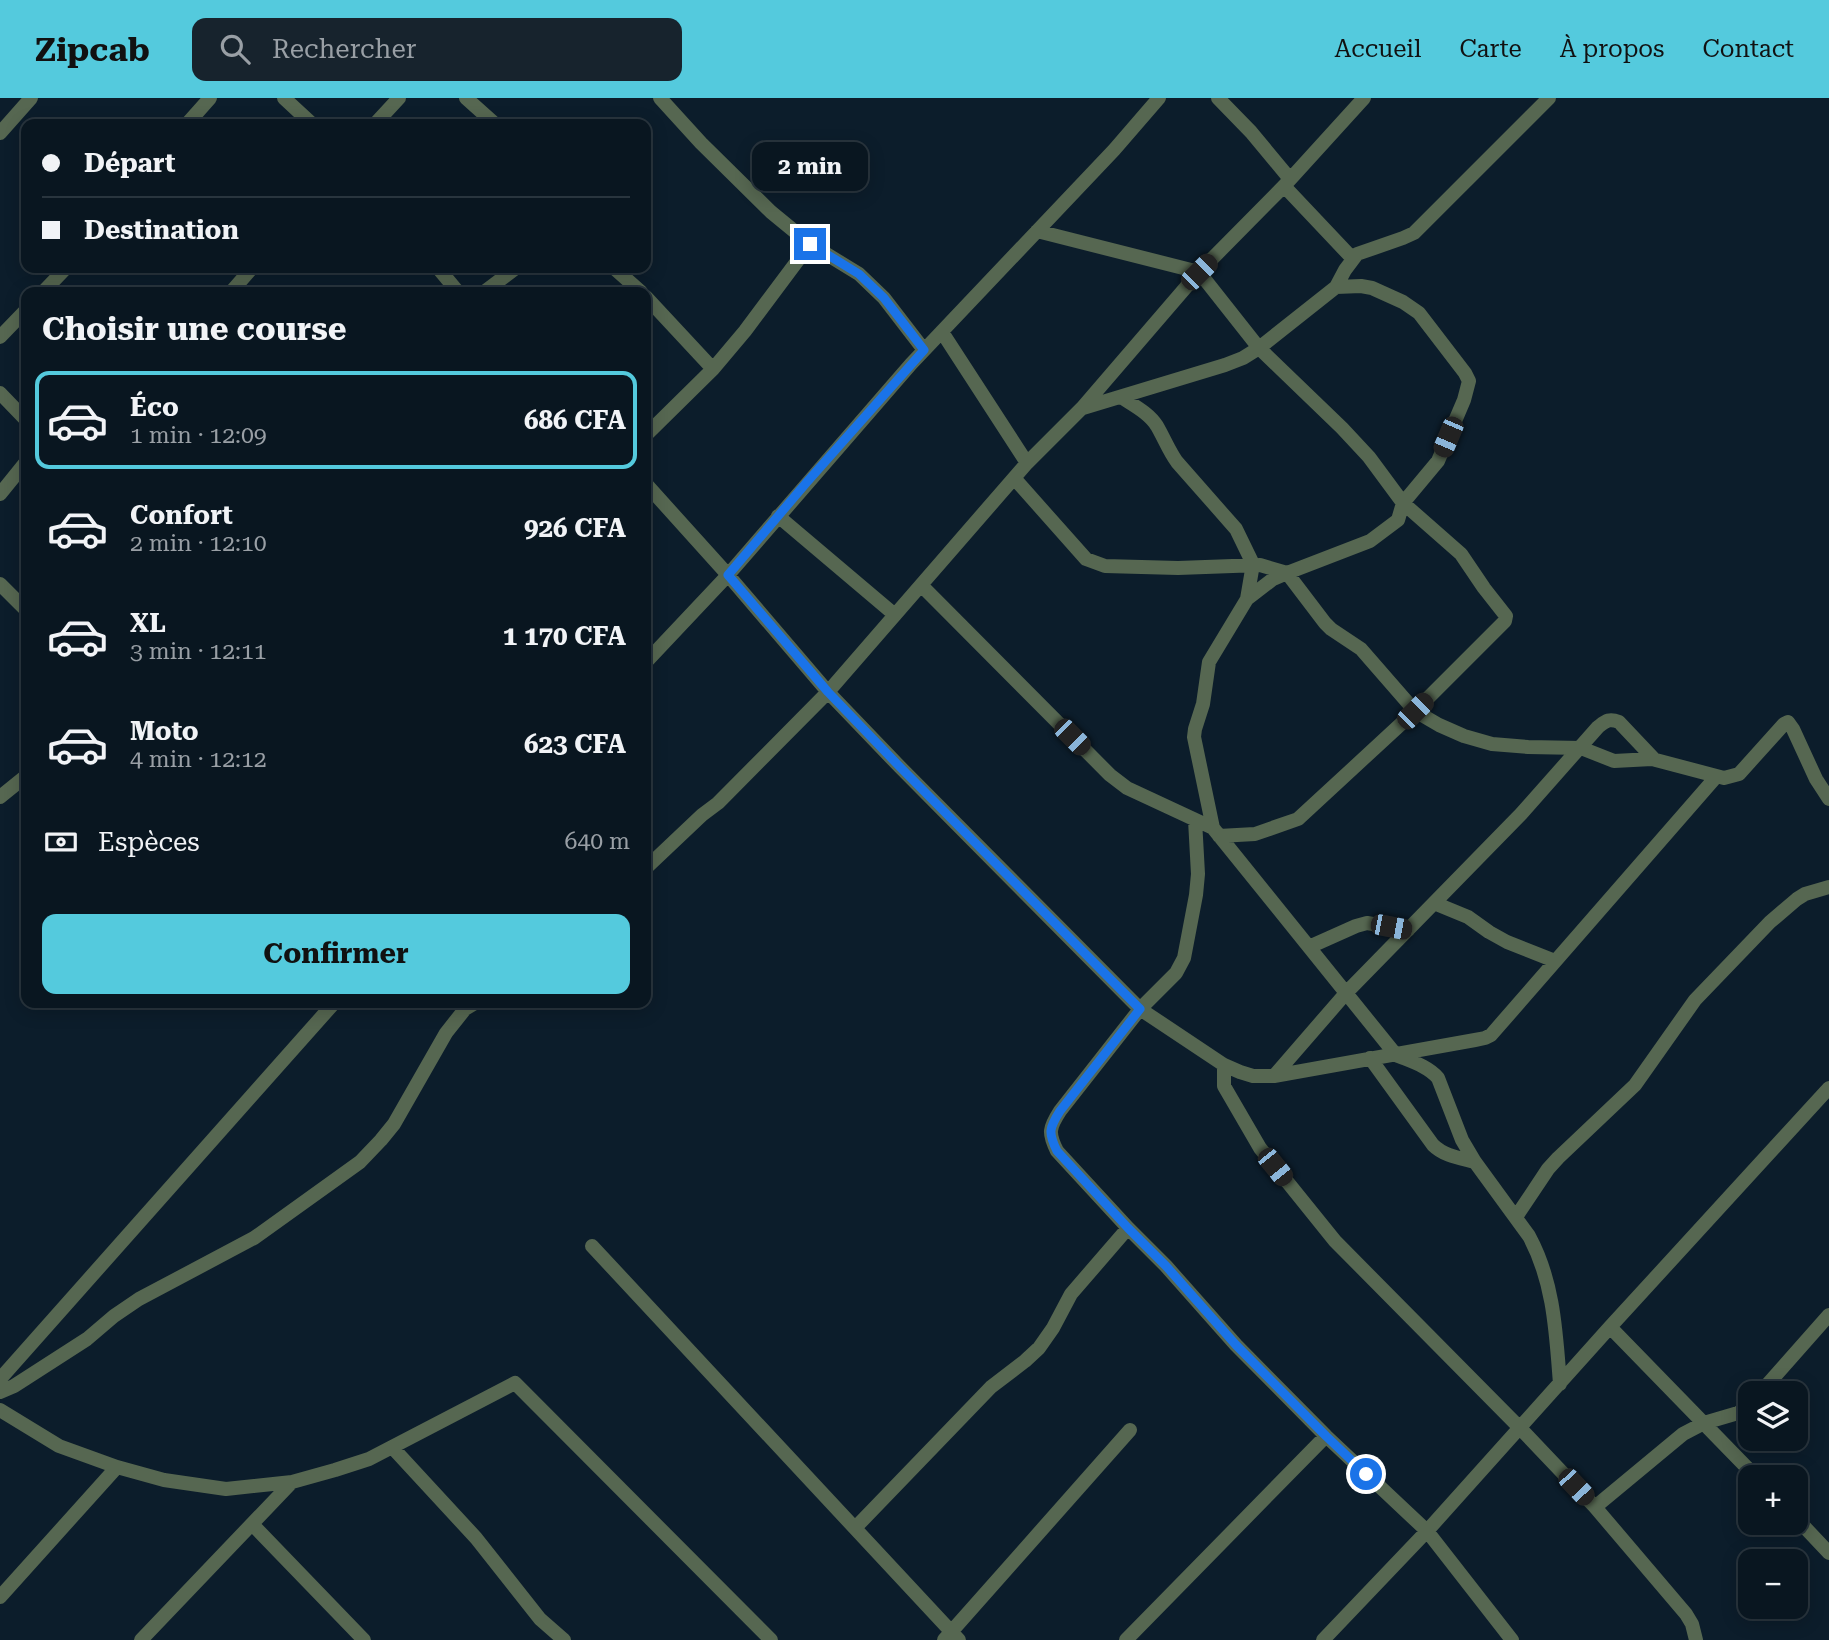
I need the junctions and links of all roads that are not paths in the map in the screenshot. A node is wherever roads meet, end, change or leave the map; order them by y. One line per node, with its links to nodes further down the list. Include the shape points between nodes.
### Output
1 (31, 98): 15 (street)
2 (210, 98): 11 (street)
3 (284, 98): 12 (street)
4 (399, 98): 13 (street)
5 (466, 98): 14 (street)
6 (660, 98): 18 (street, via 734,176)
7 (1159, 98): 17 (street)
8 (1219, 98): 16 (street, via 1251,132)
9 (1364, 98): 16 (street)
10 (1549, 98): 19 (street, via 1414,233)
11 (191, 119)
12 (307, 119)
13 (380, 119)
14 (489, 119)
15 (0, 133)
16 (1287, 183): 19 (street); 20 (street)
17 (1037, 231): 20 (street); 32 (street)
18 (810, 244): 35 (street, via 859,274); 36 (street)
19 (1353, 258): 29 (street)
20 (1199, 272): 34 (street); 39 (street)
21 (61, 273): 25 (street)
22 (248, 273): 26 (street)
23 (509, 273): 27 (street)
24 (620, 273): 28 (street)
25 (48, 287)
26 (235, 287)
27 (491, 287)
28 (635, 287)
29 (1336, 287): 34 (street); 47 (street, via 1371,288 1403,302 1419,313 1467,377 1464,400 1438,461)
30 (651, 302): 36 (street)
31 (21, 315): 33 (street)
32 (942, 332): 35 (street); 42 (street)
33 (0, 337)
34 (1259, 348): 38 (street, via 1225,365); 47 (street, via 1369,457)
35 (924, 350): 48 (street)
36 (713, 369): 41 (street)
37 (0, 393): 40 (street)
38 (1121, 397): 39 (street); 49 (street, via 1149,416 1169,452 1236,529)
39 (1082, 408): 42 (street)
40 (21, 415)
41 (651, 430)
42 (1027, 463): 44 (street)
43 (21, 468): 46 (street)
44 (1014, 478): 49 (street, via 1086,559 1097,564 1178,568); 53 (street)
45 (651, 490): 51 (street)
46 (0, 494)
47 (1403, 503): 50 (street, via 1398,520 1370,541); 59 (street, via 1461,554 1506,617)
48 (778, 516): 51 (street); 56 (street)
49 (1253, 564): 50 (street); 54 (street)
50 (1287, 572): 54 (street); 59 (street, via 1325,623 1361,649)
51 (728, 575): 57 (street); 58 (street)
52 (0, 584): 55 (street)
53 (921, 585): 56 (street); 66 (street, via 1110,775 1127,788)
54 (1247, 599): 67 (street, via 1209,662 1195,729 1194,745)
55 (21, 600)
56 (895, 615): 58 (street)
57 (651, 657)
58 (828, 692): 68 (street); 77 (street)
59 (1415, 711): 60 (street, via 1438,725 1492,744); 67 (street, via 1298,819 1255,834)
60 (1581, 748): 61 (street, via 1614,761); 61 (street, via 1598,727 1612,719); 70 (street)
61 (1655, 760): 62 (street)
62 (1716, 777): 65 (street, via 1739,774 1788,722); 73 (street)
63 (21, 780): 64 (street)
64 (0, 797)
65 (1829, 799)
66 (1195, 820): 67 (street); 77 (street, via 1198,874 1184,958 1176,973)
67 (1216, 832): 72 (street)
68 (651, 863)
69 (1829, 887): 84 (street, via 1797,899 1704,990 1634,1085 1558,1157)
70 (1434, 904): 71 (street); 73 (street)
71 (1408, 930): 72 (street, via 1367,923); 74 (street)
72 (1309, 947): 74 (street)
73 (1555, 961): 78 (street, via 1491,1035)
74 (1346, 993): 78 (street); 81 (street)
75 (330, 1008): 89 (street)
76 (467, 1008): 92 (street, via 446,1033 394,1124 360,1162 254,1238 139,1298 87,1339)
77 (1140, 1009): 80 (street); 85 (street, via 1060,1111 1050,1136 1057,1151)
78 (1396, 1055): 79 (street); 83 (street, via 1438,1078)
79 (1370, 1058): 81 (street); 83 (street, via 1439,1151)
80 (1224, 1065): 81 (street, via 1253,1076); 96 (street, via 1224,1086 1259,1148 1335,1241)
81 (1274, 1076)
82 (1829, 1088): 88 (street)
83 (1475, 1162): 84 (street)
84 (1516, 1217): 91 (street, via 1536,1249 1547,1283 1555,1315)
85 (1128, 1228): 98 (street); 105 (street, via 1071,1294 1039,1348 990,1387)
86 (592, 1246): 105 (street)
87 (1829, 1315): 90 (street)
88 (1611, 1327): 91 (street); 95 (street)
89 (0, 1379)
90 (1771, 1381)
91 (1560, 1384): 96 (street)
92 (0, 1392)
93 (0, 1410): 101 (street, via 59,1446)
94 (1738, 1413): 95 (street)
95 (1704, 1423): 100 (street); 103 (street, via 1683,1434)
96 (1520, 1428): 103 (street); 106 (street)
97 (1130, 1430): 111 (street)
98 (1326, 1436): 106 (street); 115 (street)
99 (392, 1447): 102 (street, via 369,1459); 113 (street, via 476,1538 540,1619); 114 (street, via 515,1383)
100 (1744, 1465)
101 (117, 1467): 102 (street, via 226,1489); 109 (street)
102 (292, 1482): 104 (street)
103 (1595, 1507): 118 (street, via 1686,1614)
104 (252, 1524): 110 (street); 112 (street)
105 (855, 1528): 111 (street)
106 (1427, 1531): 116 (street); 117 (street)
107 (1808, 1531): 108 (street)
108 (1829, 1553)
109 (0, 1597)
110 (357, 1637)
111 (951, 1637)
112 (141, 1640)
113 (564, 1640)
114 (771, 1640)
115 (1126, 1640)
116 (1323, 1640)
117 (1513, 1640)
118 (1696, 1640)

